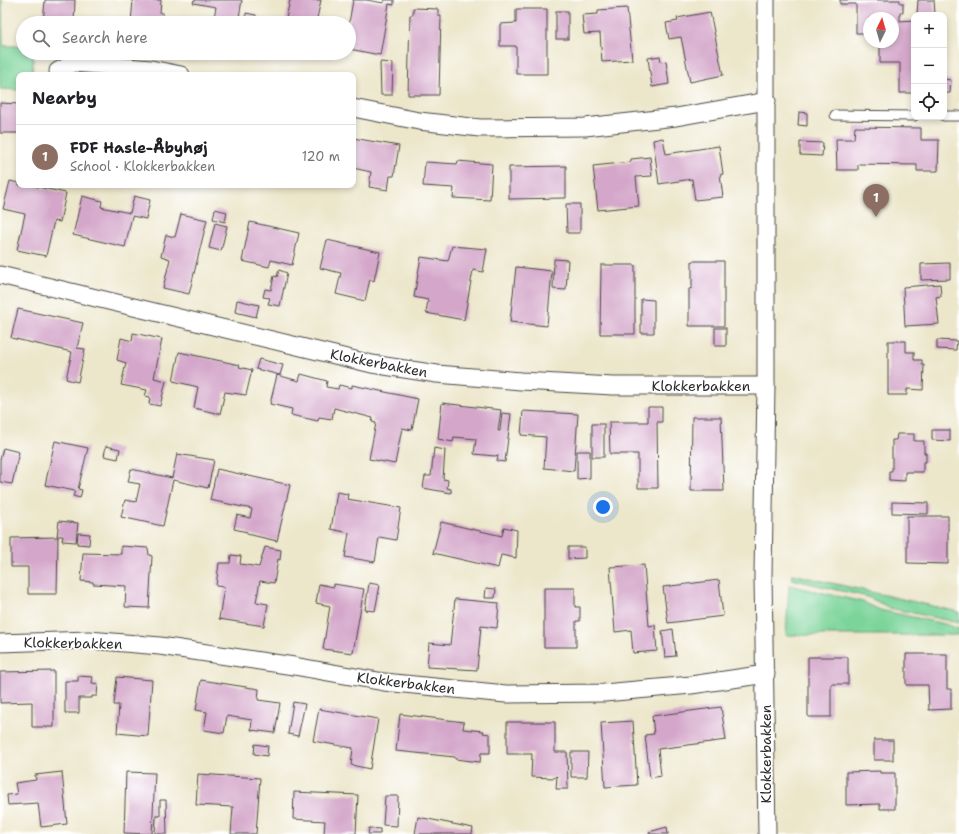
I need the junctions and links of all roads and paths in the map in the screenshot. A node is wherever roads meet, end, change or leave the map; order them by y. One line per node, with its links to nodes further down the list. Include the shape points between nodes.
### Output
1 (766, 0): 4 (street, Klokkerbakken)
2 (58, 71): 3 (street, via 74,63)
3 (163, 72)
4 (767, 101): 5 (street, via 676,117 585,127 480,128 419,121); 11 (street, Klokkerbakken)
5 (356, 109)
6 (835, 115): 7 (lane)
7 (911, 116)
8 (947, 116): 9 (lane)
9 (959, 116)
10 (0, 275): 11 (street, Klokkerbakken, via 372,364 437,374 613,386)
11 (766, 386): 13 (street, Klokkerbakken, via 763,576)
12 (0, 643): 13 (street, Klokkerbakken, via 89,640 160,646 384,682 506,694 604,693 691,685)
13 (766, 674): 14 (street, Klokkerbakken)
14 (767, 834)

